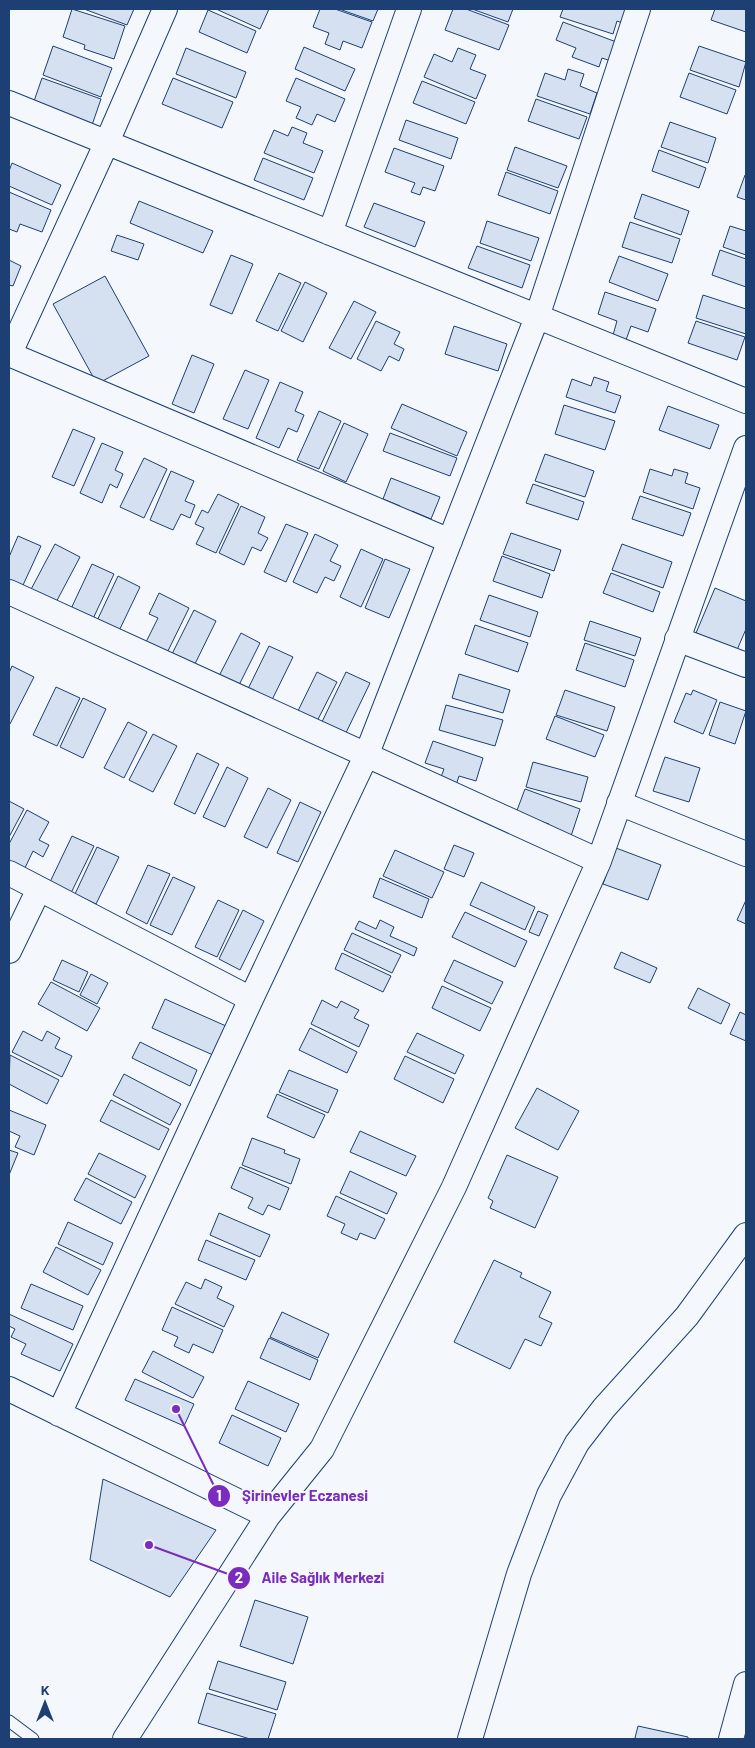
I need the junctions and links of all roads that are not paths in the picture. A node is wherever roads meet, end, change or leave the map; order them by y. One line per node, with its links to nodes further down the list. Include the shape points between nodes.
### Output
1 (165, 9): 5 (street)
2 (409, 9): 6 (street)
3 (638, 9): 7 (street)
4 (9, 102): 5 (street)
5 (107, 142): 6 (street); 8 (street)
6 (330, 233): 7 (street)
7 (537, 317): 9 (street); 11 (street)
8 (9, 354): 11 (street)
9 (746, 401)
10 (746, 448): 13 (street)
11 (450, 541): 15 (street)
12 (9, 592): 15 (street)
13 (677, 639): 14 (street); 16 (street)
14 (746, 665)
15 (366, 756): 18 (street); 22 (street)
16 (619, 803): 17 (street); 18 (street)
17 (746, 854)
18 (599, 862): 26 (street, via 454,1187 327,1440)
19 (9, 873): 20 (street)
20 (39, 889): 21 (street); 22 (street)
21 (9, 951)
22 (252, 999): 25 (street)
23 (746, 1235): 31 (street, via 687,1316 604,1408 577,1443 550,1495 519,1574)
24 (9, 1389): 25 (street)
25 (59, 1414): 26 (street)
26 (268, 1516): 30 (street)
27 (746, 1684): 32 (street)
28 (9, 1721): 29 (lane)
29 (33, 1739)
30 (125, 1739)
31 (470, 1739)
32 (731, 1739)

